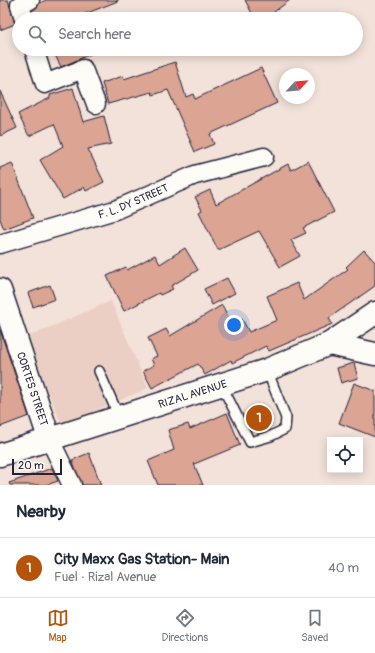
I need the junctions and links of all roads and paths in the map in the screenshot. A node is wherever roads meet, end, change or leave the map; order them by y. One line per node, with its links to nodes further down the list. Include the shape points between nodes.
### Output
1 (30, 0): 2 (street, via 20,5)
2 (22, 12)
3 (36, 56): 4 (street, via 45,84 83,69)
4 (96, 104)
5 (264, 157): 6 (street, F. L. DY STREET, via 195,175 114,210)
6 (0, 244)
7 (0, 290): 15 (main road, CORTES STREET)
8 (375, 313): 9 (main road, RIZAL AVENUE)
9 (329, 344): 10 (main road); 11 (main road, RIZAL AVENUE)
10 (375, 354)
11 (267, 370): 13 (main road, RIZAL AVENUE); 13 (lane, via 286,418 285,429 271,436 250,442)
12 (99, 371): 14 (lane)
13 (222, 386): 14 (main road, RIZAL AVENUE)
14 (119, 417): 15 (main road, RIZAL AVENUE)
15 (49, 438): 16 (main road, RIZAL AVENUE); 17 (street, CORTES STREET)
16 (0, 455)
17 (72, 485)

